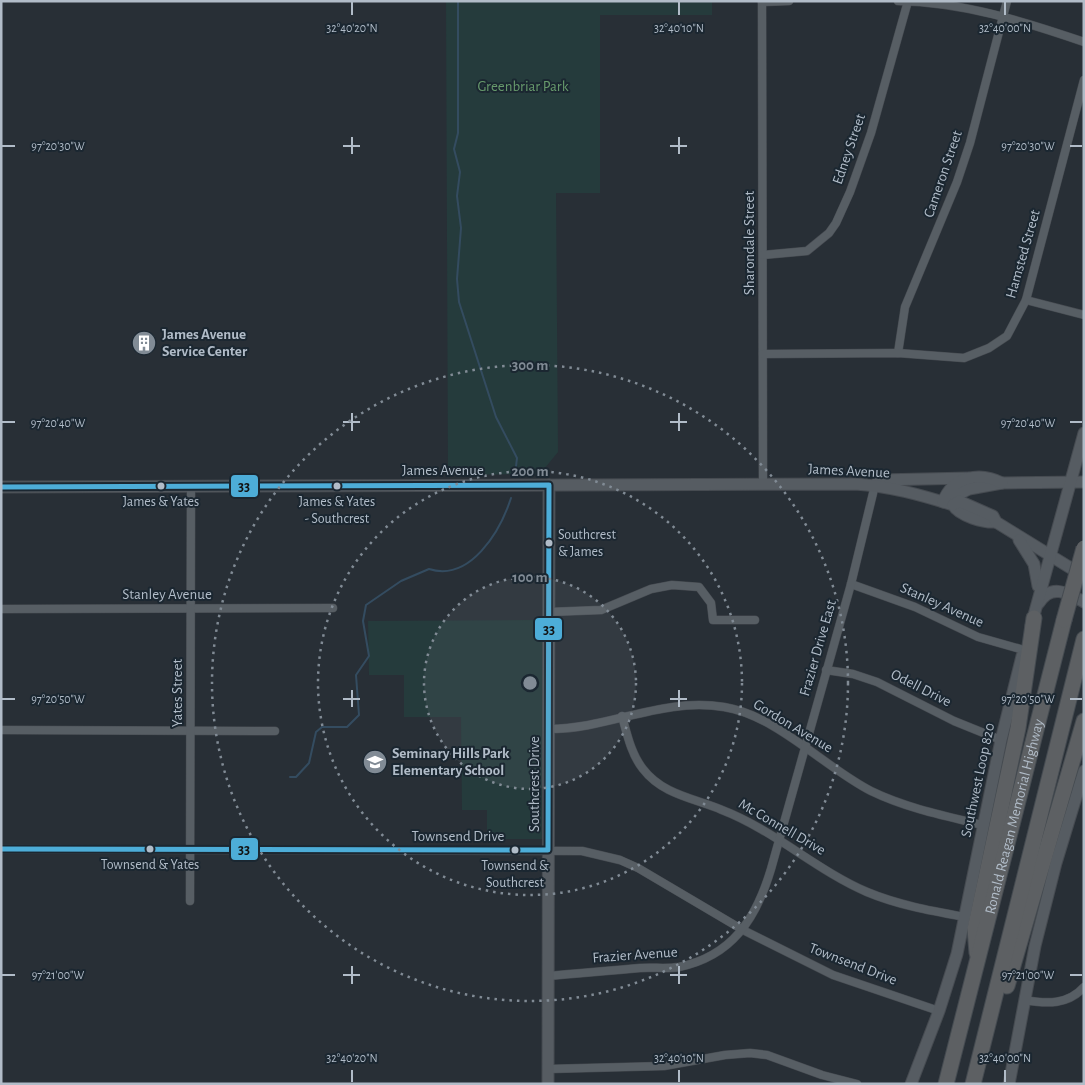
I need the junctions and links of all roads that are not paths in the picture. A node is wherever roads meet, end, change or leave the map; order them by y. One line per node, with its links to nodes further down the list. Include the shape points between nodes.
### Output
1 (789, 1): 5 (street)
2 (898, 1): 3 (street)
3 (908, 1): 6 (street); 9 (street, Edney Street, via 870,133 836,223 808,251)
4 (1006, 1): 6 (street, Cameron Street)
5 (762, 2): 9 (street, Sharondale Street)
6 (1002, 16): 7 (street); 12 (street, Cameron Street, via 957,182 905,306)
7 (1084, 42)
8 (1084, 80): 10 (street, Hamsted Street)
9 (763, 255): 13 (street, Sharondale Street)
10 (1026, 300): 11 (street); 12 (street, Hamsted Street, via 1007,336 974,355 964,358)
11 (1084, 315)
12 (898, 353): 13 (street, Hamsted Street)
13 (763, 354): 19 (street, Sharondale Street)
14 (1084, 433): 17 (main road, Southwest Loop 820)
15 (970, 478): 16 (main road, via 993,478); 21 (main road, via 893,478 879,480); 24 (main road, via 951,486)
16 (1002, 482): 17 (main road); 24 (main road, via 969,489)
17 (1071, 482): 18 (main road); 27 (main road, Southwest Loop 820)
18 (1084, 482)
19 (763, 484): 20 (main road, James Avenue); 21 (main road, James Avenue)
20 (549, 485): 22 (main road, James Avenue); 35 (main road, Southcrest Drive)
21 (875, 485): 24 (main road, James Avenue); 29 (street, Frazier Drive East)
22 (191, 486): 23 (main road, James Avenue); 33 (street, Yates Street)
23 (1, 487)
24 (948, 503): 25 (main road, James Avenue, via 956,510 987,523 996,522)
25 (1011, 532): 27 (main road); 30 (main road, via 1023,544 1034,564)
26 (1084, 548): 58 (highway, Ronald Reagan Memorial Highway, bridge)
27 (1049, 555): 28 (main road); 30 (main road, Southwest Loop 820)
28 (1084, 576)
29 (850, 584): 39 (street, Stanley Avenue, via 915,607 978,637); 40 (street, Frazier Drive East)
30 (1039, 597): 36 (main road, Southwest Loop 820)
31 (1084, 602): 36 (main road, via 1064,591 1055,591 1044,596)
32 (1, 608): 33 (street, Stanley Avenue)
33 (191, 608): 34 (street, Stanley Avenue); 45 (street, Yates Street)
34 (333, 608)
35 (549, 612): 37 (street, via 601,610 651,589 672,585 699,587 711,603 713,620); 43 (main road, Southcrest Drive)
36 (1034, 615): 39 (main road, Southwest Loop 820); 58 (highway, via 1019,719 975,929)
37 (755, 620)
38 (1084, 639): 61 (highway, Ronald Reagan Memorial Highway)
39 (1024, 650): 47 (main road, Southwest Loop 820)
40 (826, 670): 47 (street, Odell Drive, via 877,682 954,721); 48 (street, Frazier Drive East)
41 (622, 716): 43 (street, Gordon Avenue, via 603,724); 48 (street, Gordon Avenue, via 655,708 723,707 751,714); 51 (street, Mc Connell Drive, via 631,748 643,769 658,783 673,794 723,810)
42 (1084, 721): 61 (highway, via 1006,988)
43 (549, 728): 53 (main road, Southcrest Drive)
44 (1, 730): 45 (street)
45 (190, 730): 46 (street); 54 (street, Yates Street)
46 (275, 730)
47 (1001, 740): 50 (main road, Southwest Loop 820)
48 (804, 747): 50 (street, Gordon Avenue, via 870,790 893,800); 51 (street, Frazier Drive East)
49 (1084, 771): 62 (main road, via 1042,915)
50 (983, 825): 56 (main road, Southwest Loop 820)
51 (779, 838): 56 (street, Mc Connell Drive, via 866,892 914,907); 57 (street, Frazier Drive East, via 763,896)
52 (1, 849): 54 (street, Townsend Drive)
53 (548, 850): 54 (street, Townsend Drive); 57 (street, Townsend Drive, via 582,851 620,860); 59 (main road, Southcrest Drive)
54 (190, 851): 55 (street, Yates Street)
55 (190, 901)
56 (966, 917): 63 (main road, Southwest Loop 820)
57 (743, 930): 59 (street, Frazier Avenue, via 719,951 700,961 676,967); 63 (street, Townsend Drive, via 833,974)
58 (978, 967): 70 (highway, Ronald Reagan Memorial Highway)
59 (548, 976): 64 (main road, Southcrest Drive)
60 (1084, 987): 62 (street, via 1066,1000 1054,1003)
61 (994, 1000): 71 (highway, Ronald Reagan Memorial Highway)
62 (1024, 1000): 72 (main road)
63 (939, 1011): 69 (main road, Southwest Loop 820)
64 (548, 1069): 65 (street, via 664,1066 750,1053 767,1055); 66 (main road, Southcrest Drive)
65 (822, 1075): 67 (street); 68 (street)
66 (548, 1084)
67 (818, 1084)
68 (857, 1084)
69 (911, 1084)
70 (946, 1084)
71 (973, 1084)
72 (1009, 1084)

